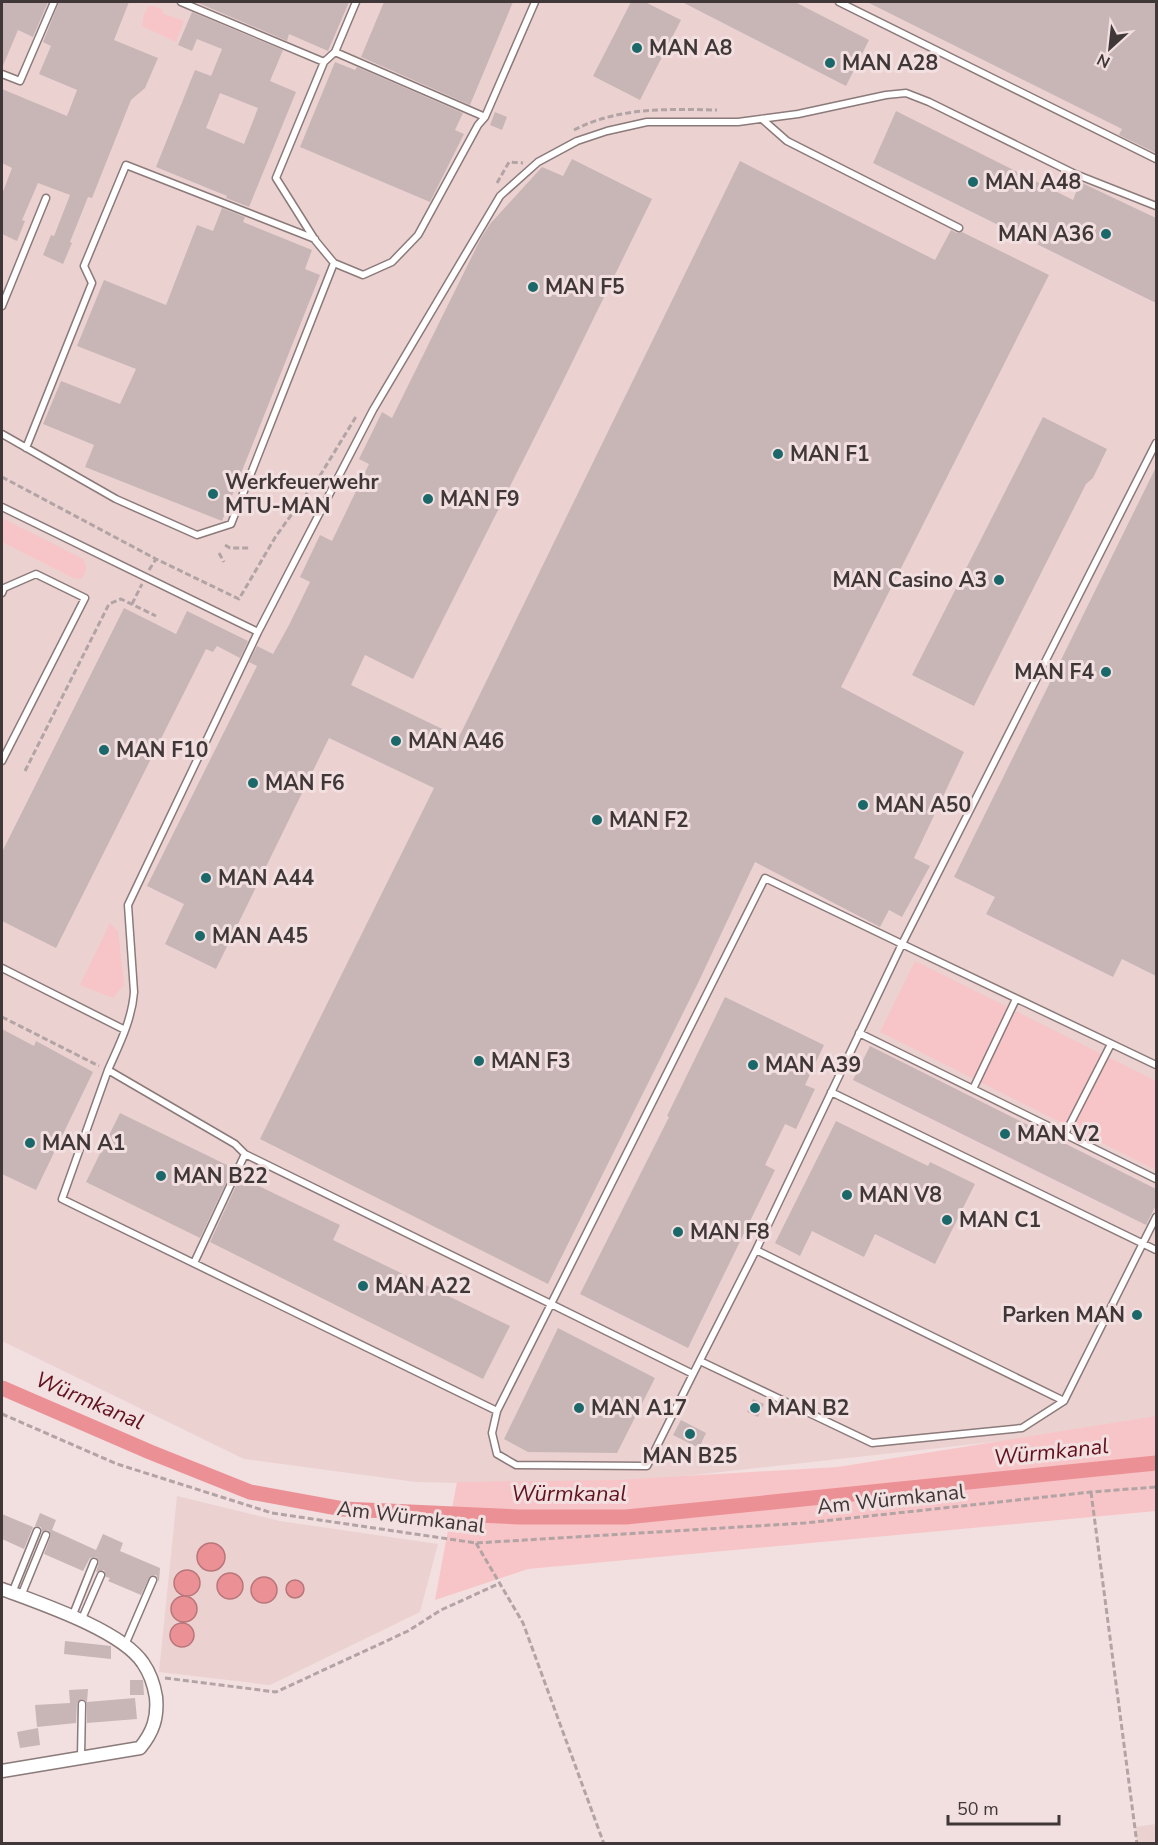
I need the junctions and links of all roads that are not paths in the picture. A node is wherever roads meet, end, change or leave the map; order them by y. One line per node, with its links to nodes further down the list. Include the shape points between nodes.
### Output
1 (54, 2): 8 (lane, via 20,81)
2 (181, 2): 7 (lane)
3 (356, 2): 6 (lane)
4 (535, 2): 9 (lane)
5 (839, 2): 11 (lane)
6 (335, 52): 7 (lane); 9 (lane)
7 (324, 62): 15 (lane, via 276,178)
8 (2, 74)
9 (485, 117): 16 (lane, via 477,125 418,235 392,262 363,275)
10 (762, 119): 13 (lane, via 906,93 1075,174); 14 (lane, via 787,141); 23 (lane, via 647,122 607,131 577,141 538,162 500,196 373,410)
11 (1156, 159)
12 (46, 198): 17 (lane)
13 (1156, 206)
14 (959, 228)
15 (315, 240): 16 (lane); 20 (lane, via 126,165 84,266 92,283)
16 (334, 263): 20 (lane, via 231,524 197,536 116,499)
17 (2, 306)
18 (2, 434): 20 (lane)
19 (1156, 443): 25 (lane)
20 (26, 448)
21 (2, 507): 23 (lane)
22 (2, 593): 24 (lane, via 4,588 36,574 85,598)
23 (258, 632): 28 (lane, via 128,905 134,992)
24 (2, 761)
25 (902, 944): 27 (lane); 29 (lane); 43 (lane, via 765,878)
26 (2, 968): 28 (lane)
27 (1017, 999): 30 (lane); 33 (lane)
28 (125, 1030): 32 (lane)
29 (859, 1033): 33 (lane); 34 (lane)
30 (1111, 1044): 31 (lane); 35 (lane)
31 (1156, 1065)
32 (108, 1070): 36 (lane, via 235,1144); 42 (lane, via 62,1199)
33 (973, 1089): 35 (lane)
34 (831, 1092): 39 (lane); 40 (lane)
35 (1065, 1134): 37 (lane)
36 (245, 1154): 42 (lane); 43 (lane)
37 (1156, 1179)
38 (1156, 1217): 39 (lane)
39 (1143, 1244): 41 (lane); 46 (lane)
40 (756, 1250): 44 (lane); 46 (lane)
41 (1156, 1250)
42 (194, 1263): 47 (lane)
43 (551, 1304): 45 (lane); 47 (lane)
44 (700, 1361): 45 (lane); 46 (lane, via 872,1443 1022,1428)
45 (693, 1374): 47 (lane, via 647,1466 516,1465 497,1454 492,1433)
46 (1064, 1401)
47 (496, 1411)
48 (37, 1531): 53 (lane)
49 (46, 1535): 53 (lane)
50 (94, 1562): 54 (lane)
51 (101, 1575): 54 (lane)
52 (153, 1580): 55 (lane)
53 (11, 1593): 54 (street)
54 (76, 1619): 55 (street)
55 (125, 1646): 57 (street, via 143,1662 154,1686 157,1707 152,1732 140,1748)
56 (82, 1704): 57 (lane)
57 (81, 1758): 58 (street)
58 (2, 1771)

